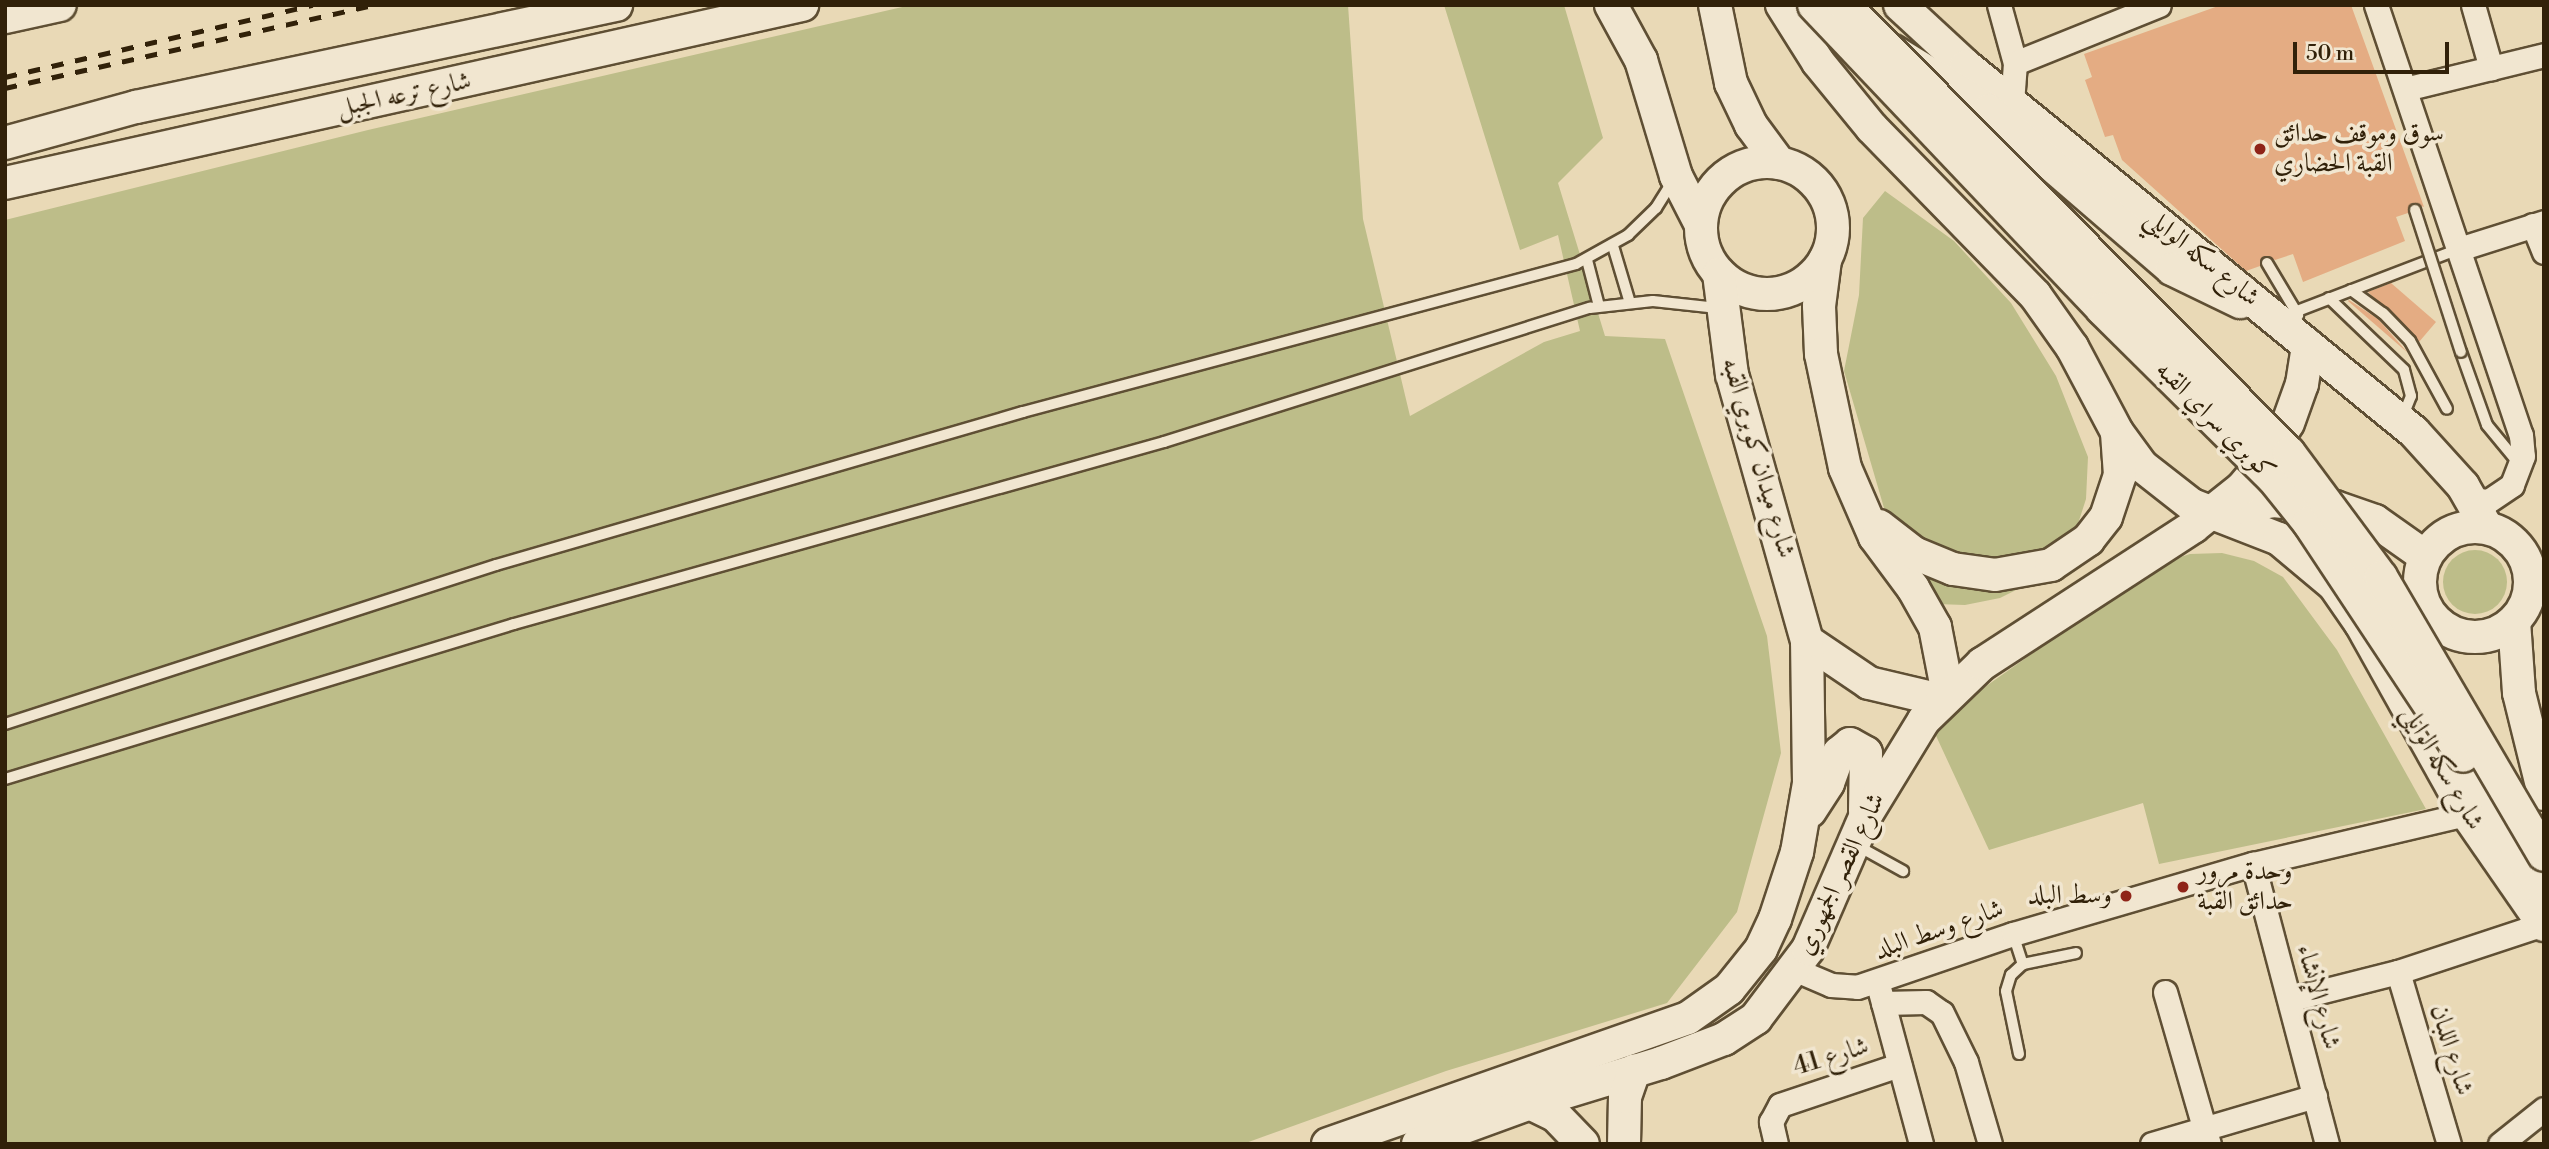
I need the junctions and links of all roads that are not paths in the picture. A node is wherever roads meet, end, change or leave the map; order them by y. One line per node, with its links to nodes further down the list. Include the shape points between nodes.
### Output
1 (60, 5): 14 (main road)
2 (616, 5): 15 (main road, شارع ترعه الجبل)
3 (802, 5): 20 (main road, شارع ترعه الجبل)
4 (1611, 5): 25 (main road, via 1651,86)
5 (1715, 5): 24 (main road, via 1731,83 1751,125)
6 (1782, 5): 46 (main road, via 1818,62 1872,128 2035,295 2072,347)
7 (1814, 5): 66 (main road, كوبري سراي القبه, bridge, via 2102,309 2273,478 2331,555 2463,756)
8 (1844, 5): 16 (main road, كوبري سراي القبه, bridge)
9 (1900, 5): 22 (main road, شارع سكه الوايلي)
10 (1999, 5): 18 (street)
11 (2159, 5): 18 (street)
12 (2376, 5): 21 (street)
13 (2473, 5): 19 (street)
14 (5, 17)
15 (460, 38): 20 (main road); 23 (main road, شارع ترعه الجبل, via 136,107)
16 (1879, 45): 42 (main road, bridge, via 1930,70 1988,110 2193,282); 63 (main road, كوبري سراي القبه, bridge, via 2106,266 2305,473 2381,577)
17 (2544, 55): 19 (street)
18 (2015, 63): 22 (street)
19 (2491, 68): 21 (street)
20 (467, 81): 26 (main road, شارع ترعه الجبل)
21 (2405, 89): 31 (street)
22 (2012, 103): 42 (main road, شارع سكه الوايلي)
23 (5, 143)
24 (1779, 163): 28 (main road, via 1751,163 1726,176 1708,196); 34 (main road, via 1804,173 1830,206 1833,233)
25 (1676, 176): 28 (main road); 30 (lane, via 1656,208)
26 (5, 183)
27 (2415, 210): 47 (lane, bridge, via 2487,425)
28 (1700, 223): 36 (main road, via 1704,250)
29 (2539, 223): 31 (street); 32 (street)
30 (1613, 246): 33 (lane); 39 (lane)
31 (2459, 249): 37 (lane); 47 (street)
32 (2544, 252)
33 (1587, 260): 40 (lane); 57 (lane, via 1023,412 509,561)
34 (1825, 260): 36 (main road, via 1808,281 1783,293 1742,290); 49 (main road, via 1819,306 1821,354)
35 (2267, 263): 42 (lane)
36 (1718, 274): 41 (main road, شارع ميدان كوبري القبه)
37 (2351, 290): 38 (lane); 44 (lane, via 2383,313 2410,341)
38 (2329, 298): 42 (lane); 45 (lane, via 2404,370 2411,396)
39 (1630, 303): 40 (lane); 41 (lane, via 1676,301)
40 (1599, 306): 58 (lane, via 1164,442 514,624)
41 (1721, 308): 55 (main road, شارع ميدان كوبري القبه, via 1732,375)
42 (2281, 309): 43 (main road, شارع سكه الوايلي)
43 (2308, 345): 45 (main road, شارع سكه الوايلي); 50 (main road, شارع القصر الجمهوري, via 2302,384 2279,440 2256,473)
44 (2447, 409)
45 (2400, 421): 48 (main road, شارع سكه الوايلي, via 2432,448)
46 (2117, 432): 49 (main road, via 2120,475 2106,517 2077,550 2038,569 1974,573 1933,562 1896,541); 50 (main road, شارع سكه الوايلي, via 2157,481)
47 (2529, 450): 48 (street, via 2504,493 2488,501)
48 (2470, 499): 51 (main road, شارع سكه الوايلي)
49 (1856, 501): 56 (main road, via 1935,627)
50 (2212, 513): 52 (main road, شارع القصر الجمهوري, via 2263,502 2315,503 2375,521); 56 (main road, شارع القصر الجمهوري, via 2003,648); 60 (main road, شارع سكه الوايلي, via 2279,539 2334,585 2361,624)
51 (2487, 528): 52 (main road, via 2452,532); 53 (main road, via 2506,537)
52 (2426, 556): 54 (main road, via 2421,591 2438,622 2470,637 2494,634)
53 (2533, 561): 54 (main road)
54 (2526, 617): 59 (main road, via 2519,693)
55 (1807, 640): 56 (main road, via 1869,683); 61 (main road, شارع القصر الجمهوري, via 1812,748)
56 (1945, 697): 62 (main road, شارع القصر الجمهوري, via 1908,742)
57 (5, 724)
58 (5, 779)
59 (2544, 794)
60 (2467, 814): 64 (street, شارع وسط البلد); 67 (main road, شارع سكه الوايلي)
61 (1804, 818): 62 (main road, via 1828,783 1839,752 1850,744 1866,753); 83 (main road, شارع القصر الجمهوري, via 1788,886 1761,949 1729,989 1688,1018)
62 (1860, 830): 65 (lane); 71 (main road, شارع القصر الجمهوري, via 1828,910)
63 (2544, 855)
64 (2253, 864): 68 (street, شارع وسط البلد); 75 (street, شارع الإنشاء)
65 (1903, 871)
66 (2544, 893)
67 (2543, 925): 72 (street)
68 (2013, 933): 70 (lane); 73 (street, شارع وسط البلد)
69 (2076, 953): 70 (lane)
70 (2023, 964): 76 (lane, via 2011,975 2006,991)
71 (1796, 971): 73 (street, شارع وسط البلد, via 1831,985); 78 (main road, شارع القصر الجمهوري, via 1756,1018 1724,1039)
72 (2398, 972): 75 (street); 92 (street, شارع اللبان)
73 (1880, 992): 77 (street); 89 (street, via 1926,1002 1942,1013 1966,1062)
74 (2165, 992): 82 (street)
75 (2291, 999): 79 (street, شارع الإنشاء)
76 (2020, 1054)
77 (1899, 1065): 87 (street, شارع 41, via 1780,1105 1771,1122); 88 (street)
78 (1634, 1071): 80 (main road, شارع القصر الجمهوري); 86 (main road, via 1625,1097)
79 (2315, 1096): 82 (street); 91 (street, شارع الإنشاء)
80 (1530, 1103): 84 (main road, شارع القصر الجمهوري); 85 (main road, via 1555,1115)
81 (2544, 1109): 93 (street)
82 (2206, 1136): 90 (street)
83 (1328, 1144)
84 (1418, 1144)
85 (1583, 1144)
86 (1624, 1144)
87 (1776, 1144)
88 (1920, 1144)
89 (1990, 1144)
90 (2151, 1144)
91 (2327, 1144)
92 (2449, 1144)
93 (2500, 1144)

